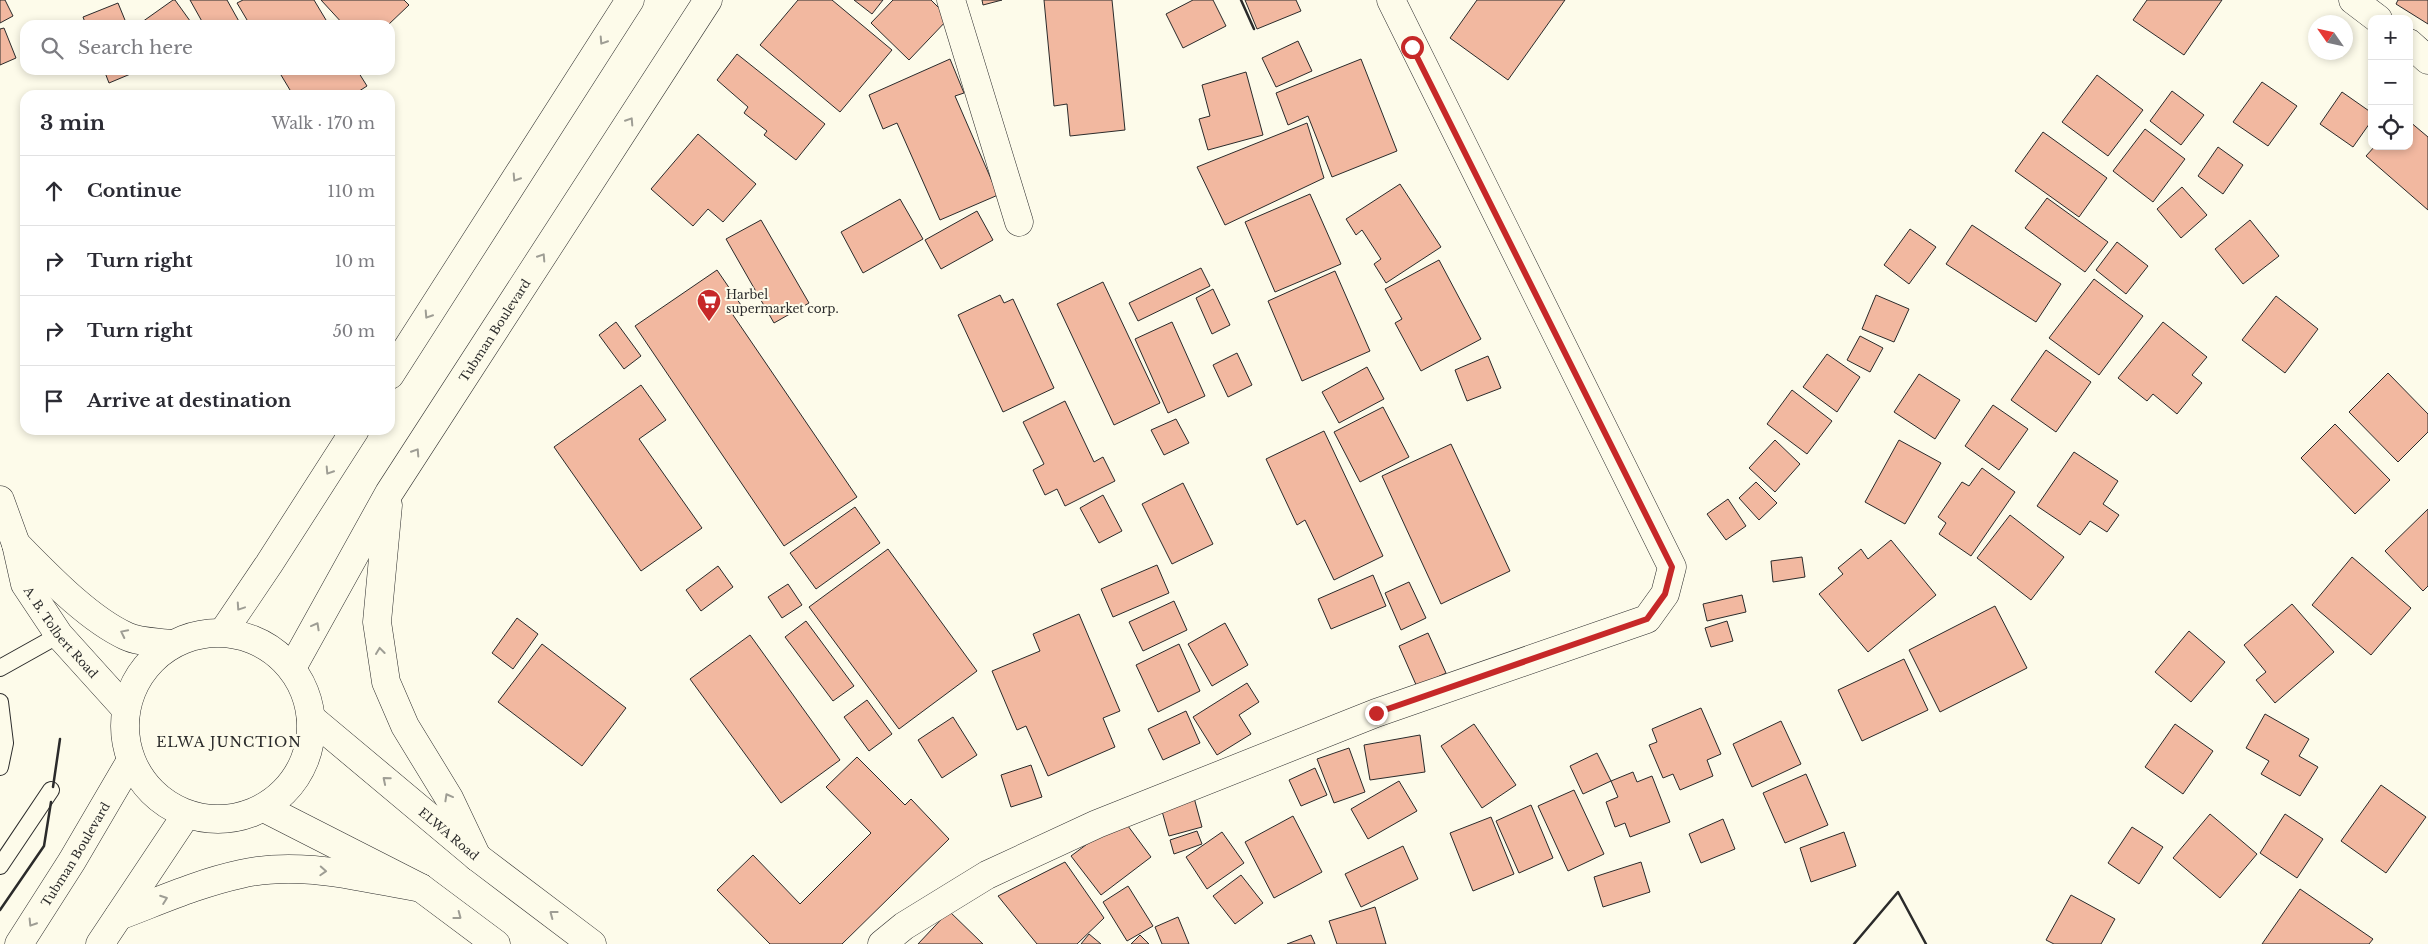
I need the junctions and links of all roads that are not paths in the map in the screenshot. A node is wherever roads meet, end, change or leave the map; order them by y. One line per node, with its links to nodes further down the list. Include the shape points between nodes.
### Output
1 (630, 0): 10 (main road, one-way to 10)
2 (708, 0): 12 (main road, Tubman Boulevard, one-way to 2)
3 (951, 0): 9 (main road)
4 (1391, 0): 36 (main road, via 1672,567 1665,594 1647,619 1376,713 1097,824 987,875 904,926)
5 (2353, 0): 6 (main road)
6 (2373, 15)
7 (2413, 47): 8 (main road)
8 (2428, 60)
9 (1019, 222)
10 (395, 367)
11 (352, 435): 15 (main road, one-way to 15)
12 (389, 493): 19 (main road, Tubman Boulevard, one-way to 12); 28 (main road, one-way to 12, via 449,798 405,726 386,682 377,622)
13 (0, 500): 14 (main road, A. B. Tolbert Road)
14 (16, 544): 16 (main road, A. B. Tolbert Road, via 24,584); 17 (main road, A. B. Tolbert Road, one-way to 14, via 126,636 91,613)
15 (223, 632): 17 (main road, via 196,634); 19 (main road, via 249,637 273,650)
16 (60, 635): 18 (lane); 21 (main road, A. B. Tolbert Road)
17 (171, 644): 21 (main road, via 150,661 134,683)
18 (0, 668)
19 (292, 668): 22 (main road, via 305,691)
20 (0, 702): 24 (lane, via 5,743)
21 (125, 708): 23 (main road, via 124,735)
22 (311, 718): 26 (main road, via 310,744 300,769 285,791); 28 (main road, ELWA Road, one-way to 22)
23 (130, 762): 27 (main road, via 162,803); 32 (main road, Tubman Boulevard, one-way to 32)
24 (0, 767)
25 (51, 790): 29 (lane)
26 (264, 808): 27 (main road, via 239,818 212,820); 30 (main road)
27 (186, 815): 31 (main road)
28 (477, 857): 35 (main road, ELWA Road, one-way to 28)
29 (0, 866)
30 (421, 888): 31 (main road, one-way to 30, via 242,874 276,870 333,871); 34 (main road, one-way to 34)
31 (119, 916): 33 (main road)
32 (19, 944)
33 (100, 944)
34 (496, 944)
35 (592, 944)
36 (882, 944)

